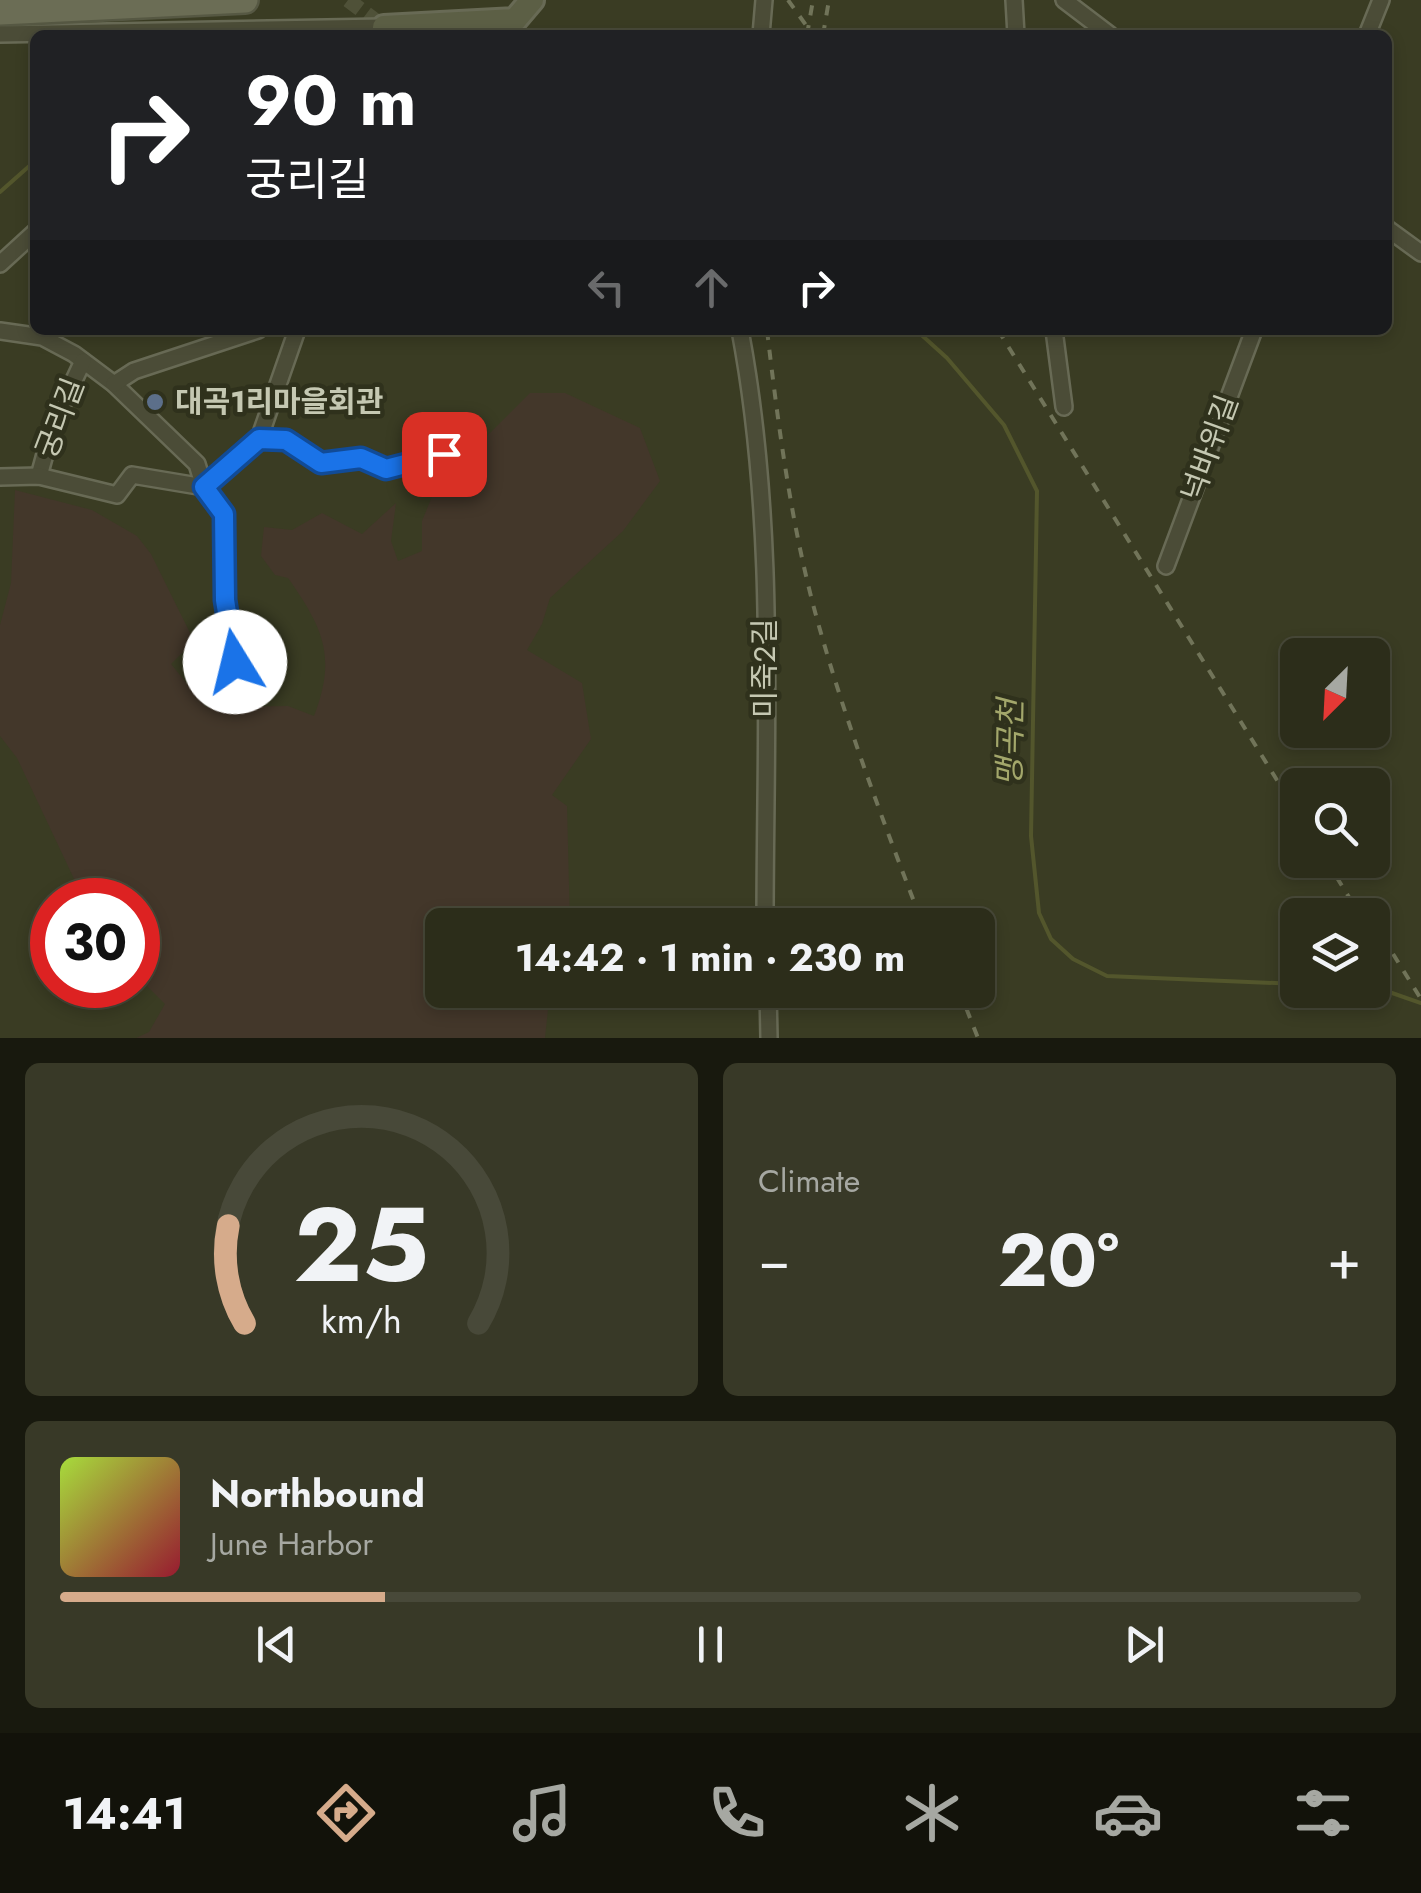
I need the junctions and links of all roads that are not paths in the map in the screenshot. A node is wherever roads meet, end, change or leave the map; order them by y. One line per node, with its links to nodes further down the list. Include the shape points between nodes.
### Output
1 (246, 0): 7 (main road)
2 (532, 0): 8 (street, via 515,20)
3 (764, 0): 9 (street)
4 (1014, 0): 10 (street)
5 (1064, 0): 11 (street)
6 (1380, 0): 12 (street)
7 (0, 12)
8 (396, 30)
9 (761, 30)
10 (1016, 30)
11 (1103, 30)
12 (1369, 30)
13 (0, 34): 14 (street)
14 (30, 34)
15 (1392, 231): 17 (street)
16 (30, 237): 18 (street)
17 (1421, 253)
18 (0, 264)
19 (0, 331): 20 (street, 궁리길)
20 (30, 335)
21 (34, 335): 27 (street, 궁리길)
22 (243, 335): 28 (street, 궁리길)
23 (295, 335): 30 (street)
24 (740, 335): 37 (street, 미죽2길, via 755,411 764,544)
25 (1055, 335): 29 (street)
26 (1252, 335): 35 (street, 넉바위길)
27 (83, 360): 28 (street, 궁리길); 32 (street, 궁리길, via 53,424)
28 (114, 384): 34 (street, 궁리길, via 197,464)
29 (1064, 406)
30 (259, 439): 31 (street, via 286,440 321,463 361,458 386,469); 34 (street)
31 (444, 454)
32 (39, 476): 33 (street, 궁리길); 34 (street, 궁리길, via 117,495 132,475)
33 (0, 477)
34 (204, 487): 36 (street, 궁리길, via 224,514 225,600)
35 (1166, 566)
36 (235, 662)
37 (766, 908)
38 (769, 1008): 39 (street)
39 (770, 1038)

